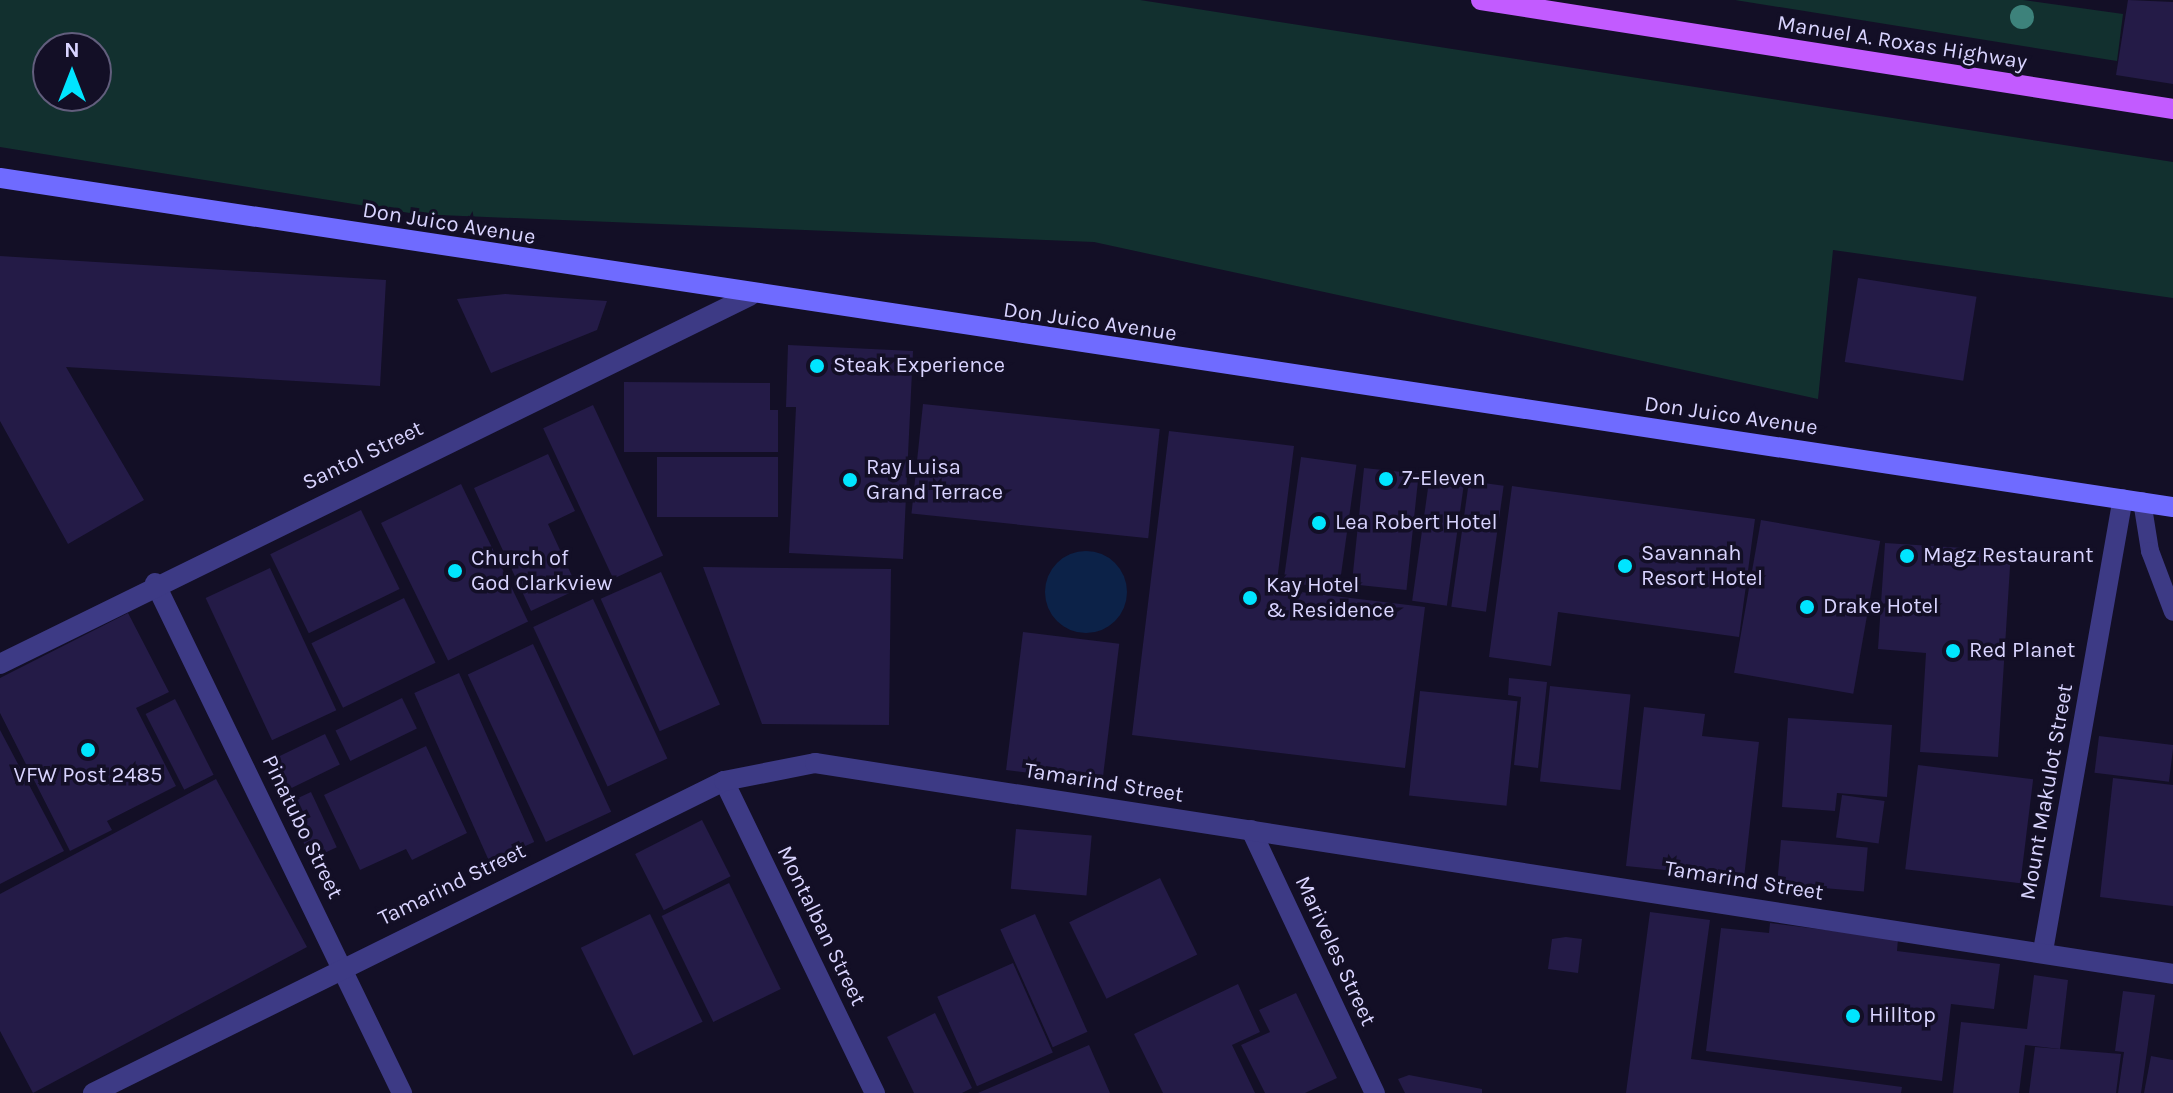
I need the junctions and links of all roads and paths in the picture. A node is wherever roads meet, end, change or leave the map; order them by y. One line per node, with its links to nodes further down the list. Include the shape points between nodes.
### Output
1 (1481, 0): 2 (main road, Manuel A. Roxas Highway)
2 (2173, 109)
3 (0, 178): 4 (main road, Don Juico Avenue)
4 (750, 296): 5 (main road, Don Juico Avenue); 7 (street, Santol Street)
5 (2132, 500): 6 (main road, Don Juico Avenue); 8 (lane); 12 (street, Mount Makulot Street)
6 (2173, 507)
7 (155, 583): 9 (street, Santol Street); 13 (street, Pinatubo Street)
8 (2173, 612)
9 (0, 664)
10 (724, 781): 11 (street, Tamarind Street, via 815,763); 13 (street, Tamarind Street); 17 (street, Montalban Street)
11 (1251, 830): 12 (street, Tamarind Street); 18 (street, Mariveles Street)
12 (2043, 951): 14 (street, Tamarind Street)
13 (342, 964): 15 (street, Tamarind Street); 16 (street, Pinatubo Street)
14 (2173, 974)
15 (93, 1093)
16 (402, 1093)
17 (875, 1093)
18 (1375, 1093)

